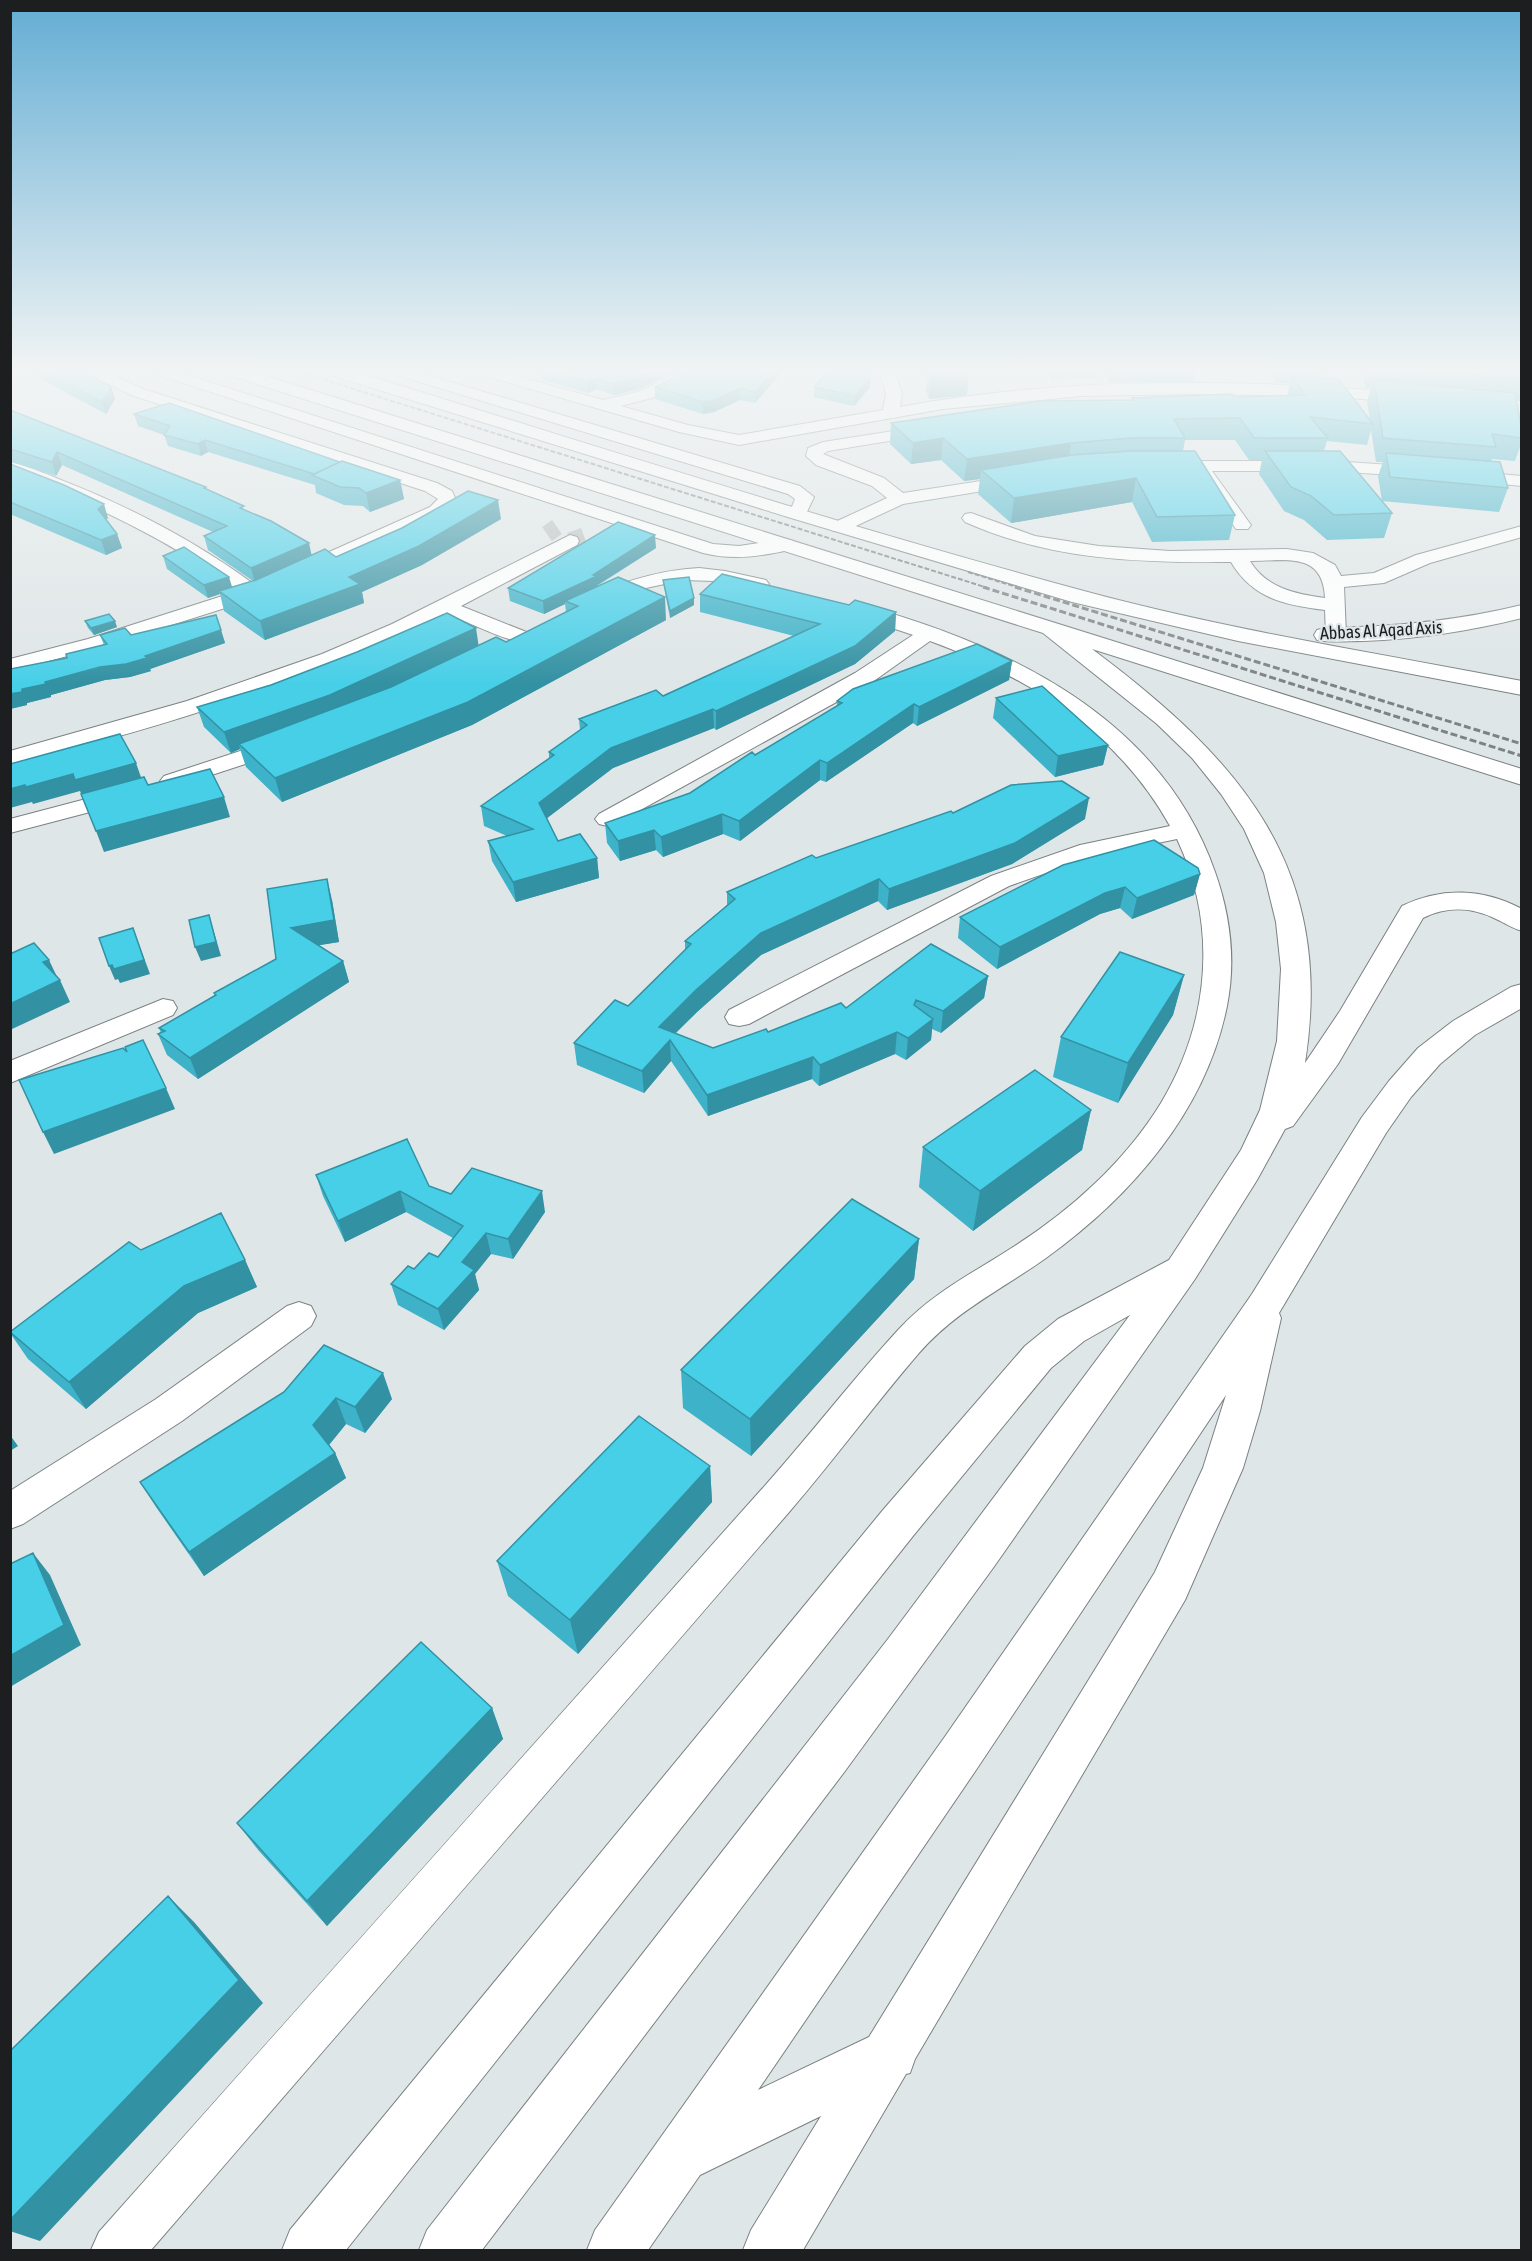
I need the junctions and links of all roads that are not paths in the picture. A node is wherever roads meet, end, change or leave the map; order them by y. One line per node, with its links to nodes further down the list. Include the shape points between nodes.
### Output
1 (30, 475): 28 (street, via 164,535 219,566)
2 (392, 475): 28 (street, via 431,487 446,495 447,500 436,511)
3 (485, 475): 12 (street)
4 (564, 475): 24 (main road)
5 (669, 475): 14 (main road)
6 (743, 475): 14 (street, via 805,497)
7 (858, 475): 13 (street, via 878,482)
8 (1206, 475): 17 (street)
9 (1445, 475): 11 (street)
10 (1039, 477): 13 (street)
11 (1521, 481)
12 (561, 499): 15 (street, via 566,508); 19 (street)
13 (899, 500): 18 (street)
14 (798, 514): 18 (main road)
15 (564, 518)
16 (971, 518): 25 (street, via 1017,537 1073,549 1148,556)
17 (1242, 525)
18 (839, 526): 37 (main road, via 1070,594)
19 (648, 527): 21 (street); 24 (street, via 723,552 752,552)
20 (1521, 531): 26 (street, via 1423,559 1377,579)
21 (594, 533)
22 (570, 541): 23 (street)
23 (548, 543): 29 (street); 42 (street, via 528,545 423,599)
24 (786, 545): 35 (main road)
25 (1238, 556): 26 (street, via 1283,550 1322,563); 31 (street, via 1248,574 1263,586 1301,600)
26 (1334, 582): 31 (street)
27 (784, 590): 34 (street, via 712,574 685,576 636,584)
28 (253, 593): 40 (street, via 95,643)
29 (469, 594): 32 (street); 34 (street, via 485,606)
30 (826, 601): 36 (street)
31 (1335, 605): 38 (street)
32 (441, 608): 34 (street); 42 (street, via 296,671)
33 (1521, 610): 38 (main road, Abbas Al Aqad Axis, via 1442,628)
34 (544, 625): 39 (street)
35 (1050, 628): 46 (main road); 55 (main road, via 1125,685 1208,759 1242,801 1269,849 1291,927 1295,1014 1286,1077)
36 (929, 633): 47 (street, via 863,678); 49 (street, via 1011,667 1084,711 1143,765 1167,796)
37 (1238, 634): 38 (main road, Abbas Al Aqad Axis); 41 (main road)
38 (1336, 635)
39 (486, 656)
40 (10, 665)
41 (1521, 688)
42 (182, 701): 44 (street); 45 (street)
43 (303, 737): 48 (street, via 138,791)
44 (10, 739)
45 (10, 758)
46 (1521, 777)
47 (607, 819)
48 (10, 826)
49 (1185, 830): 53 (street, via 1089,850 1000,881); 62 (street, via 1211,895 1218,967 1204,1043 1159,1130 1108,1190 1076,1218 1041,1245 960,1295 924,1326)
50 (1521, 922): 55 (main road, via 1501,910 1460,900 1424,904 1412,912 1327,1056)
51 (1521, 994): 57 (main road, via 1464,1028 1430,1056 1400,1089)
52 (163, 1008): 54 (street)
53 (739, 1017)
54 (10, 1072)
55 (1263, 1142): 56 (main road)
56 (1186, 1267): 63 (main road, via 1071,1330 1038,1357 890,1532); 64 (main road, via 896,1665)
57 (1265, 1305): 60 (main road, via 1256,1357 1223,1468 1170,1586); 61 (main road)
58 (299, 1316): 59 (street, via 169,1410)
59 (10, 1512)
60 (891, 2054): 61 (main road); 66 (main road)
61 (681, 2155): 65 (main road)
62 (117, 2250)
63 (310, 2250)
64 (447, 2250)
65 (615, 2250)
66 (771, 2250)

